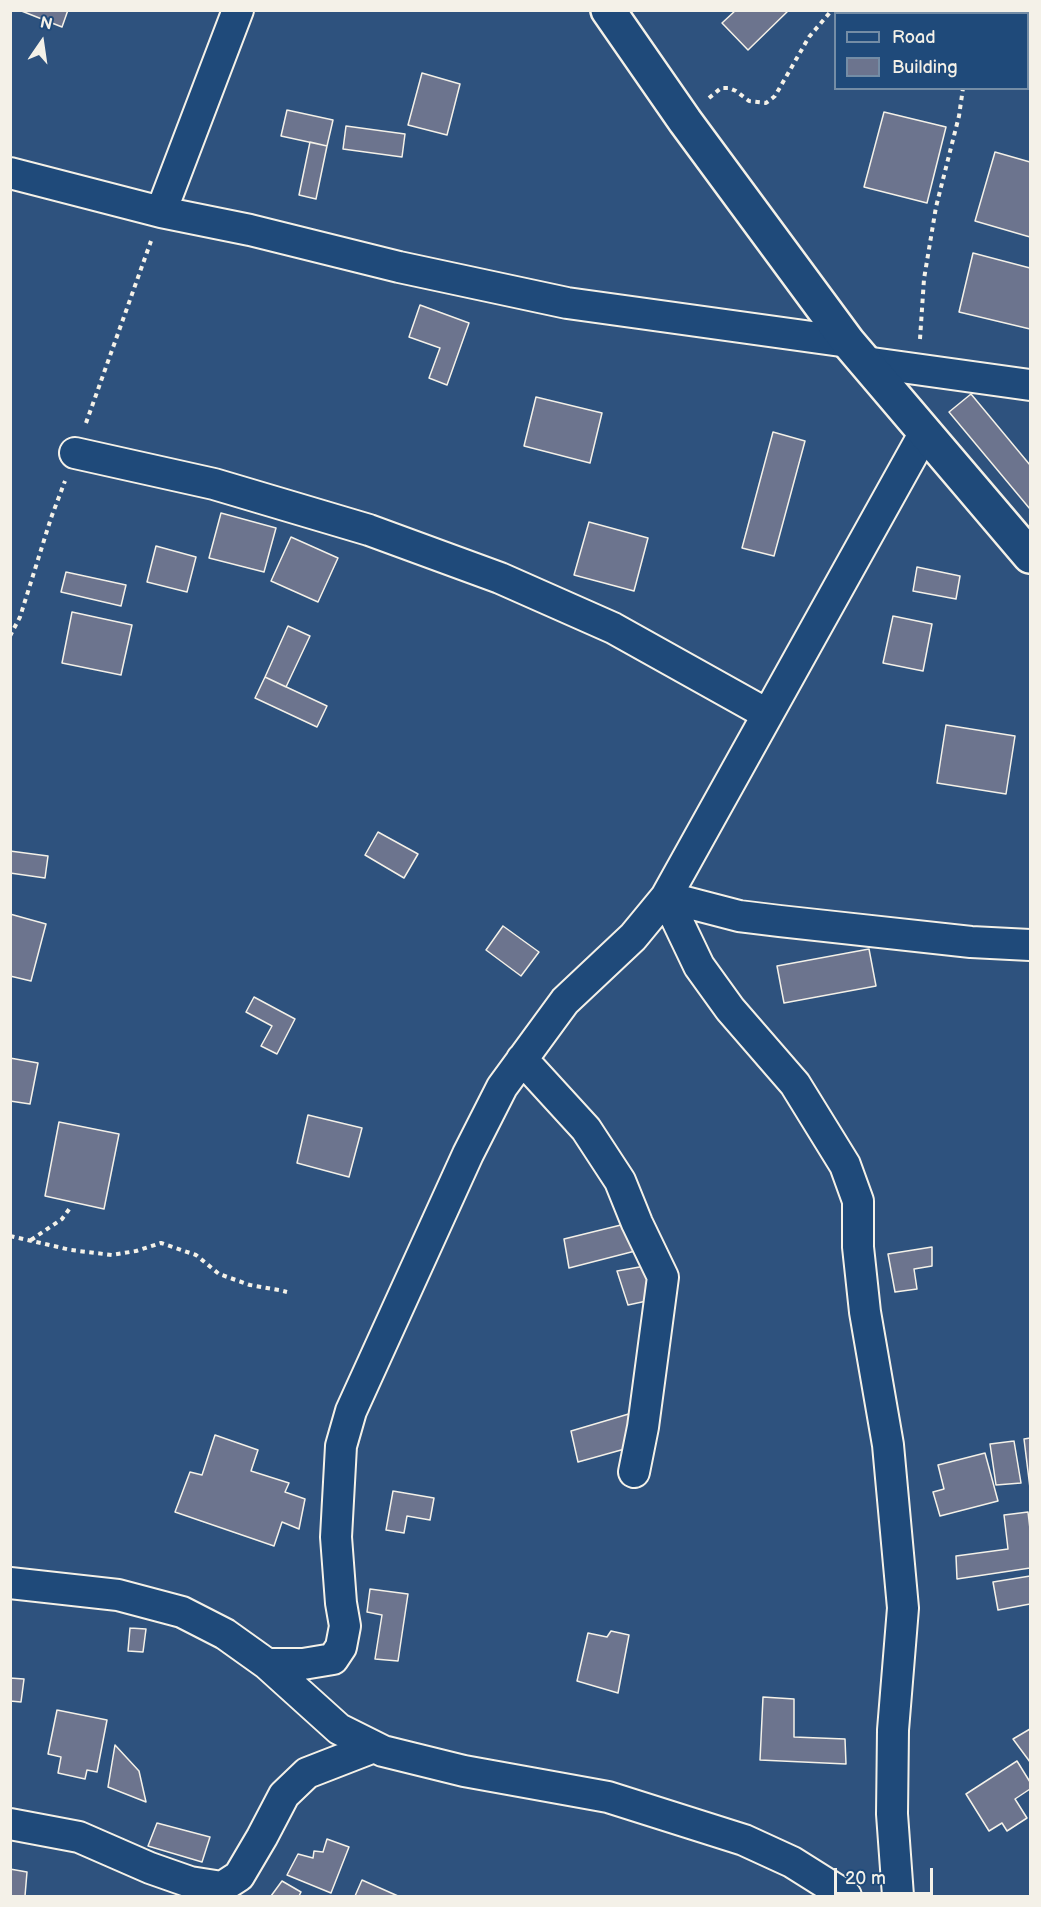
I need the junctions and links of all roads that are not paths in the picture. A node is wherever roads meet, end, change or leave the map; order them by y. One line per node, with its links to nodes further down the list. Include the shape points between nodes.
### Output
1 (238, 10): 4 (street)
2 (608, 10): 5 (street, via 685,122)
3 (10, 173): 4 (street)
4 (161, 212): 5 (street, via 567,303)
5 (856, 352): 6 (street, via 917,370); 7 (street)
6 (1030, 385)
7 (925, 432): 9 (street); 10 (street)
8 (75, 453): 10 (street, via 236,491 369,530 500,578 613,628)
9 (1030, 556)
10 (767, 714): 11 (street)
11 (666, 897): 12 (street, via 739,916); 13 (street, via 633,937 565,1001); 20 (street, via 699,966 730,1009 795,1084 845,1165 858,1201 865,1312 888,1445 903,1608 893,1730 892,1814)
12 (1030, 945)
13 (522, 1059): 14 (street, via 586,1129 620,1180 663,1277); 16 (street, via 502,1087 468,1154 351,1411 341,1446 336,1537 345,1626 341,1647 333,1659)
14 (634, 1472)
15 (10, 1583): 16 (street, via 118,1595 182,1612 225,1634)
16 (267, 1664): 17 (street, via 339,1729)
17 (374, 1747): 18 (street, via 308,1773 300,1780 284,1795 239,1876 222,1887 190,1882 79,1837); 19 (street, via 464,1771 608,1797 744,1840 792,1862)
18 (10, 1824)
19 (846, 1896)
20 (898, 1896)

